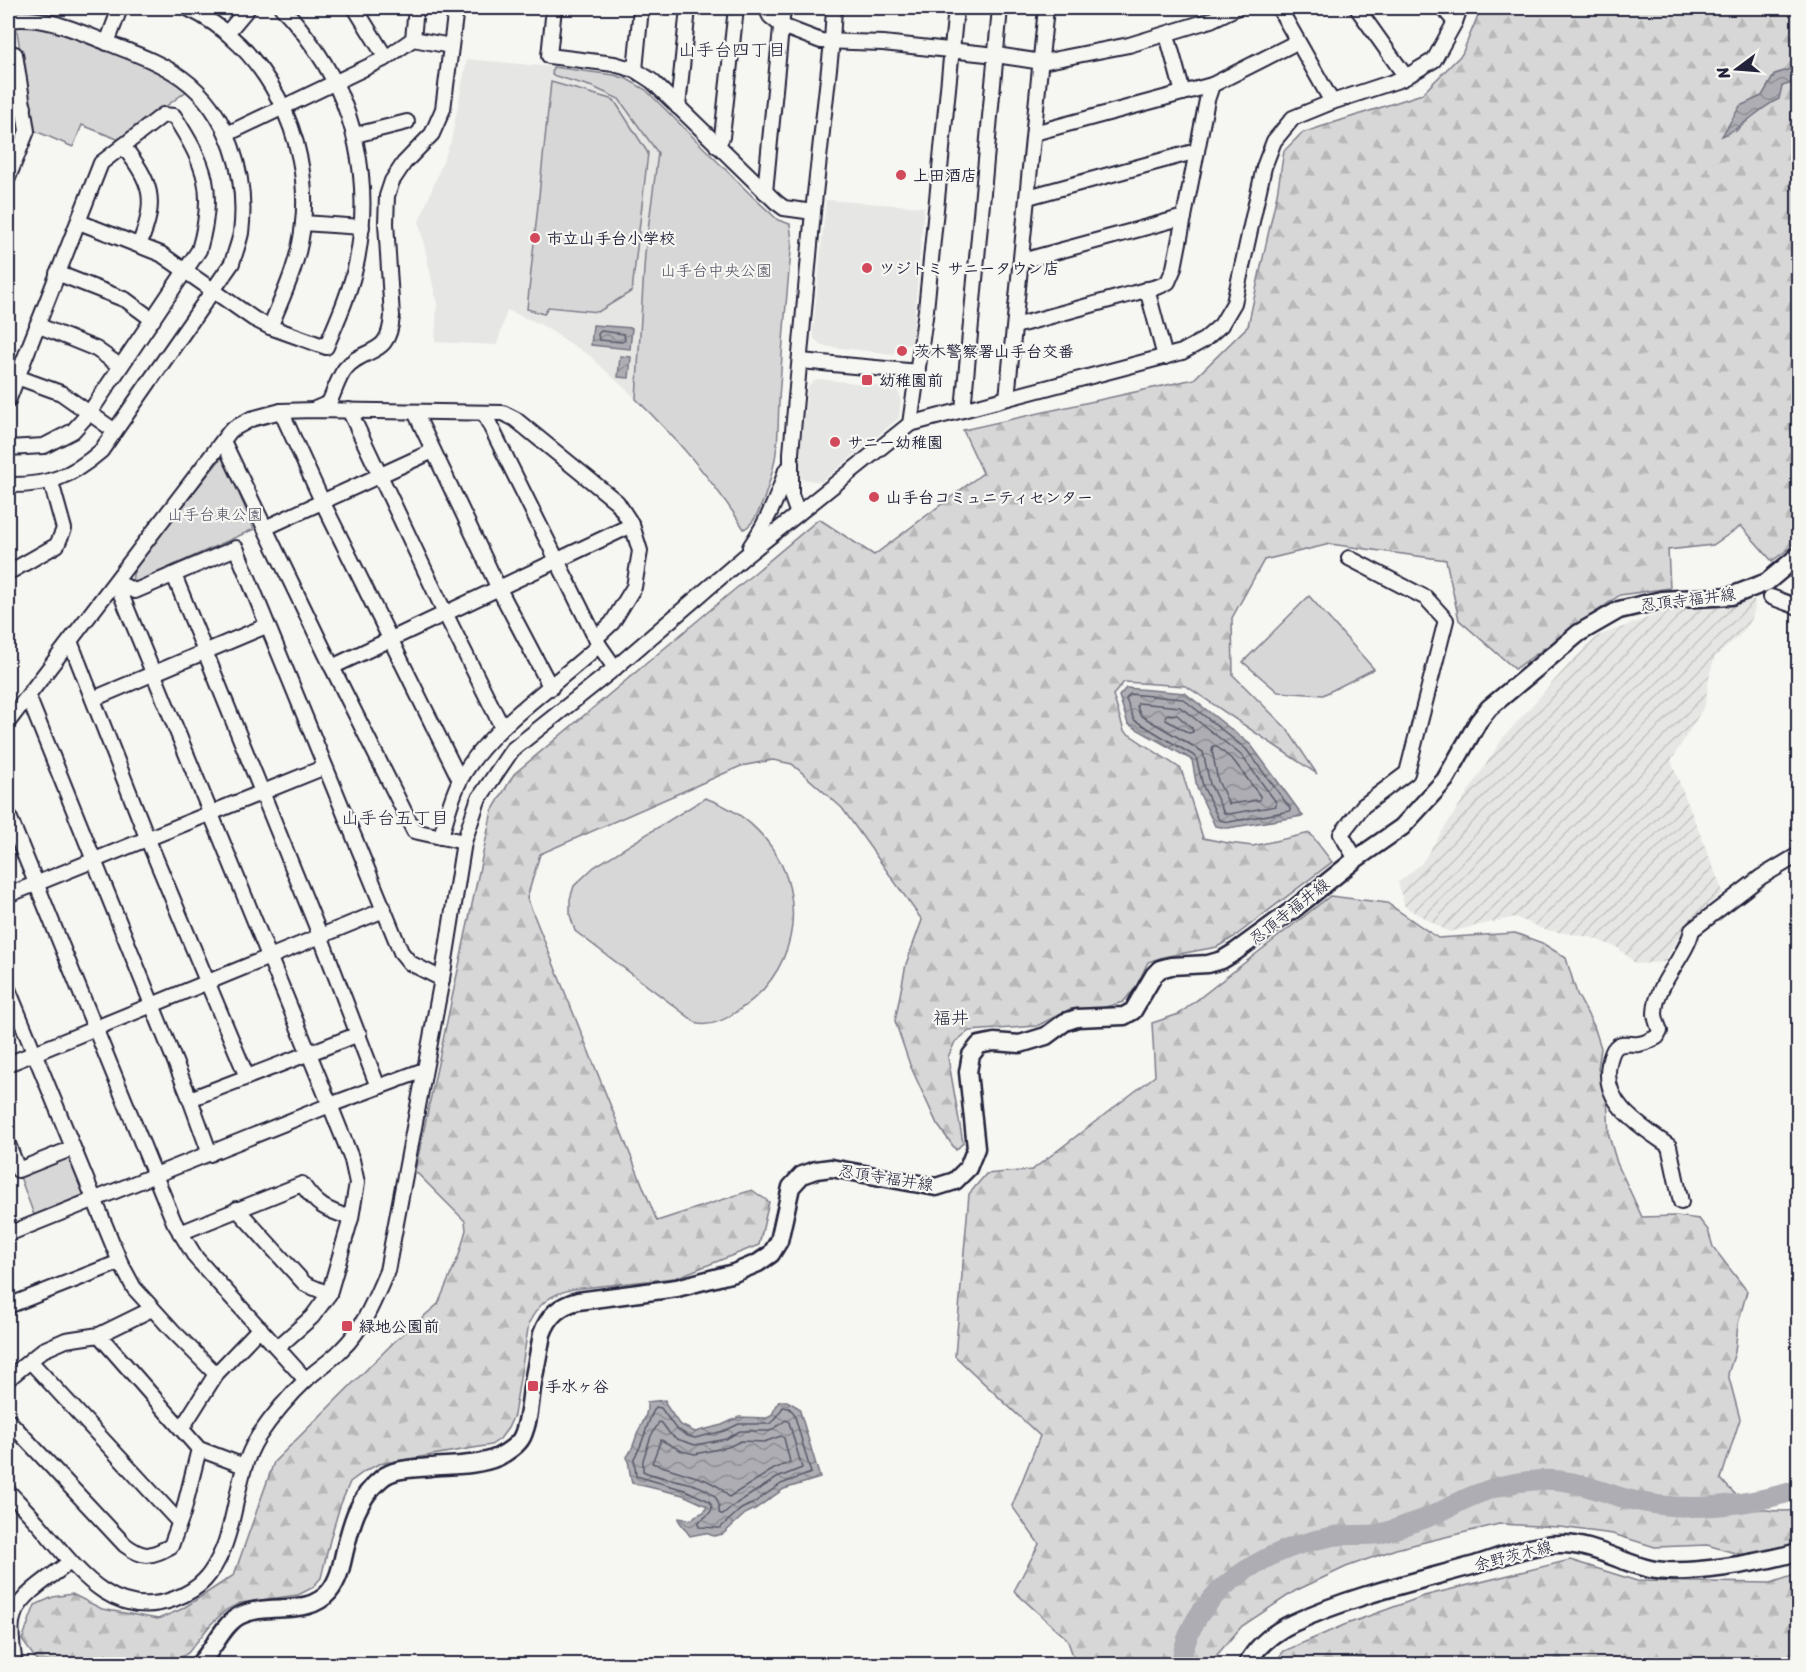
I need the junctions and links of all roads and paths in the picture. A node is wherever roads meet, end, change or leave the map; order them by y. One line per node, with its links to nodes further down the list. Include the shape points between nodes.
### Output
1 (120, 8): 32 (street)
2 (187, 8): 27 (street)
3 (248, 8): 27 (street)
4 (282, 8): 41 (street, via 318,52)
5 (355, 8): 37 (street)
6 (416, 8): 29 (street)
7 (456, 8): 33 (street)
8 (555, 8): 39 (street, via 549,56)
9 (641, 8): 39 (street)
10 (688, 8): 47 (street)
11 (736, 8): 54 (street, via 722,137)
12 (766, 8): 26 (street)
13 (783, 8): 26 (street)
14 (834, 8): 30 (street)
15 (956, 8): 34 (street)
16 (1000, 8): 35 (street)
17 (1046, 8): 38 (street)
18 (1236, 8): 23 (street)
19 (1279, 8): 31 (street)
20 (1357, 8): 40 (street)
21 (1443, 8): 25 (street)
22 (1460, 8): 25 (street)
23 (1209, 14): 28 (street)
24 (8, 20): 32 (street, via 53,22)
25 (1455, 22): 40 (street, via 1434,60)
26 (782, 26): 30 (street); 57 (street)
27 (226, 33): 46 (street, via 254,63)
28 (1167, 35): 38 (street); 43 (street)
29 (412, 39): 33 (street); 37 (street)
30 (832, 42): 34 (street); 59 (street)
31 (1297, 42): 42 (street); 44 (street)
32 (106, 43): 51 (street, via 164,66 184,80 214,112)
33 (451, 46): 81 (street, via 443,109 432,134 404,163 387,196 391,331 374,351 344,369 330,404)
34 (951, 51): 35 (street); 77 (street)
35 (996, 55): 38 (street); 83 (street)
36 (8, 56): 45 (street, via 15,54)
37 (386, 58): 41 (street)
38 (1042, 62): 50 (street)
39 (635, 70): 47 (street)
40 (1406, 77): 44 (street)
41 (336, 82): 46 (street); 52 (street)
42 (1212, 85): 43 (street); 55 (street)
43 (1183, 93): 50 (street)
44 (1332, 102): 74 (street, via 1293,118 1274,141 1264,167 1234,303 1221,325 1204,340)
45 (24, 106): 48 (street); 56 (street, via 27,131)
46 (284, 107): 51 (street); 62 (street, via 303,172)
47 (678, 107): 54 (street)
48 (8, 110)
49 (407, 122): 52 (street)
50 (1034, 133): 58 (street)
51 (227, 134): 69 (street, via 236,160 242,200 241,234 232,263)
52 (356, 135): 63 (street)
53 (123, 146): 61 (street, via 101,163); 64 (street, via 146,178 150,193 150,211); 66 (street, via 164,115 174,116 196,150 203,167 208,206 199,250)
54 (717, 146): 57 (street)
55 (1197, 151): 58 (street); 60 (street)
56 (8, 178)
57 (765, 192): 59 (street, via 784,208)
58 (1028, 197): 65 (street)
59 (813, 212): 75 (street)
60 (1184, 217): 65 (street); 68 (street, via 1168,282)
61 (79, 222): 64 (street); 67 (street)
62 (303, 223): 63 (street); 73 (street, via 290,280)
63 (362, 227): 73 (street, via 356,263 326,346)
64 (139, 245): 66 (street)
65 (1022, 261): 72 (street)
66 (185, 272): 69 (street); 70 (street)
67 (57, 273): 70 (street, via 126,300); 71 (street)
68 (1147, 289): 72 (street); 74 (street)
69 (215, 291): 73 (street); 89 (street)
70 (153, 320): 76 (street)
71 (37, 325): 76 (street, via 96,349); 78 (street)
72 (1016, 326): 79 (street)
73 (270, 327)
74 (1165, 357): 79 (street)
75 (801, 361): 77 (street); 93 (street)
76 (120, 366): 85 (street)
77 (918, 372): 88 (street)
78 (17, 376): 80 (street); 85 (street, via 61,393)
79 (1007, 398): 83 (street)
80 (8, 401)
81 (313, 410): 82 (street); 84 (street)
82 (349, 410): 86 (street); 94 (street)
83 (963, 410): 88 (street)
84 (281, 411): 90 (street, via 252,418 231,430); 97 (street)
85 (90, 412): 89 (street); 91 (street, via 73,431 44,446)
86 (415, 412): 87 (street); 92 (street)
87 (484, 413): 99 (street, via 503,413 515,419 617,502); 104 (street)
88 (910, 424): 98 (street)
89 (116, 431): 95 (street, via 89,462)
90 (223, 441): 100 (street); 107 (street)
91 (8, 448)
92 (433, 451): 94 (street); 108 (street)
93 (791, 453): 98 (street, via 791,495); 102 (street, via 766,524)
94 (380, 474): 97 (street); 111 (street)
95 (51, 482): 96 (street); 105 (street, via 64,529 57,545 13,570)
96 (8, 485)
97 (322, 501): 100 (street); 113 (street)
98 (798, 514): 102 (street)
99 (632, 525): 104 (street); 115 (street, via 640,551 634,587)
100 (265, 528): 117 (street)
101 (1798, 556): 134 (main road, 忍頂寺福井線, via 1753,589 1731,596 1662,600 1619,610 1580,633 1490,708 1445,780 1402,826)
102 (743, 558): 118 (street)
103 (1349, 558): 134 (street, via 1426,598 1446,620 1407,773 1363,806 1341,834)
104 (556, 561): 108 (street); 115 (street)
105 (8, 567)
106 (174, 575): 107 (street, via 135,591); 112 (street, via 236,548); 116 (street)
107 (116, 582): 114 (street); 119 (street)
108 (499, 589): 111 (street); 120 (street)
109 (1772, 597): 110 (street)
110 (1798, 607)
111 (446, 615): 113 (street); 124 (street)
112 (267, 626): 116 (street); 125 (street)
113 (392, 640): 117 (street); 126 (street)
114 (70, 641): 121 (street); 122 (street)
115 (598, 641): 118 (street); 120 (street)
116 (205, 652): 119 (street); 127 (street)
117 (332, 667): 130 (street, via 414,831)
118 (615, 668): 132 (street, via 512,750 478,800)
119 (152, 674): 122 (street); 129 (street)
120 (551, 688): 124 (street)
121 (27, 696): 123 (street); 135 (street)
122 (93, 699): 131 (street)
123 (8, 722)
124 (502, 728): 126 (street)
125 (325, 767): 127 (street); 138 (street)
126 (460, 780): 130 (street)
127 (262, 793): 129 (street); 139 (street)
128 (8, 814): 136 (street)
129 (212, 814): 131 (street); 140 (street)
130 (441, 837): 132 (street)
131 (148, 840): 135 (street); 142 (street)
132 (464, 842): 141 (street)
133 (1798, 855): 160 (street, via 1761,876 1692,930 1690,942 1660,994 1655,1013 1660,1031 1657,1037 1616,1047 1610,1057 1607,1073 1615,1100 1636,1122 1669,1146)
134 (1356, 859): 185 (main road, 忍頂寺福井線, via 1222,960 1160,969 1133,1011 1124,1016 1077,1018 1046,1036 1020,1044 979,1045 971,1055 968,1072 976,1148 968,1168 955,1181 936,1187 831,1168 816,1170 802,1175 791,1187 778,1241 771,1254 758,1263 677,1288 578,1300 557,1310 542,1334 528,1417 522,1438 513,1447 497,1458 401,1470 385,1476 373,1486 356,1512 339,1575 330,1591 319,1602 303,1607 240,1615 230,1622)
135 (93, 861): 136 (street); 144 (street)
136 (36, 883): 137 (street); 145 (street)
137 (8, 895)
138 (384, 910): 139 (street); 141 (street, via 401,952 410,963)
139 (320, 936): 140 (street); 146 (street)
140 (270, 956): 142 (street); 148 (street)
141 (442, 979): 150 (street)
142 (206, 982): 144 (street); 151 (street)
143 (8, 989): 147 (street)
144 (152, 1005): 145 (street); 153 (street)
145 (94, 1030): 147 (street); 158 (street)
146 (359, 1034): 148 (street); 152 (street)
147 (34, 1053): 149 (street); 156 (street)
148 (309, 1053): 151 (street); 154 (street)
149 (8, 1064)
150 (424, 1070): 152 (street); 175 (street, via 387,1271 353,1336)
151 (247, 1077): 153 (street)
152 (378, 1087): 154 (street)
153 (190, 1099): 157 (street)
154 (330, 1105): 157 (street); 162 (street, via 357,1183)
155 (8, 1144): 156 (street, via 18,1170)
156 (73, 1148): 159 (street)
157 (210, 1154): 158 (street)
158 (154, 1177): 159 (street); 163 (street)
159 (94, 1200): 164 (street); 165 (street)
160 (1681, 1202)
161 (237, 1209): 162 (street, via 302,1184 324,1209); 163 (street); 166 (street, via 305,1284)
162 (351, 1218): 166 (street)
163 (180, 1233): 169 (street, via 196,1258)
164 (8, 1234)
165 (120, 1262): 167 (street); 168 (street, via 134,1288)
166 (329, 1294): 171 (street, via 312,1317)
167 (8, 1306)
168 (152, 1309): 170 (street); 173 (street)
169 (260, 1329): 171 (street); 173 (street)
170 (99, 1335): 172 (street, via 66,1340); 177 (street)
171 (278, 1347): 175 (street)
172 (30, 1361): 174 (street); 181 (street)
173 (216, 1374): 177 (street)
174 (8, 1379)
175 (306, 1380): 179 (street, via 273,1415)
176 (8, 1420): 181 (street, via 125,1545 139,1555 155,1555 171,1546)
177 (182, 1428): 178 (street)
178 (199, 1449): 179 (street); 181 (street)
179 (244, 1466): 183 (street, via 224,1547 211,1573 193,1592 160,1604 134,1604 111,1596)
180 (8, 1491): 183 (street)
181 (180, 1522)
182 (1798, 1552): 186 (main road, 余野茨木線, via 1676,1572 1631,1564 1580,1545 1557,1544 1526,1550 1362,1598 1303,1620 1272,1636 1253,1653)
183 (70, 1562): 184 (street, via 18,1607 12,1621)
184 (15, 1665)
185 (199, 1665)
186 (1247, 1665)

